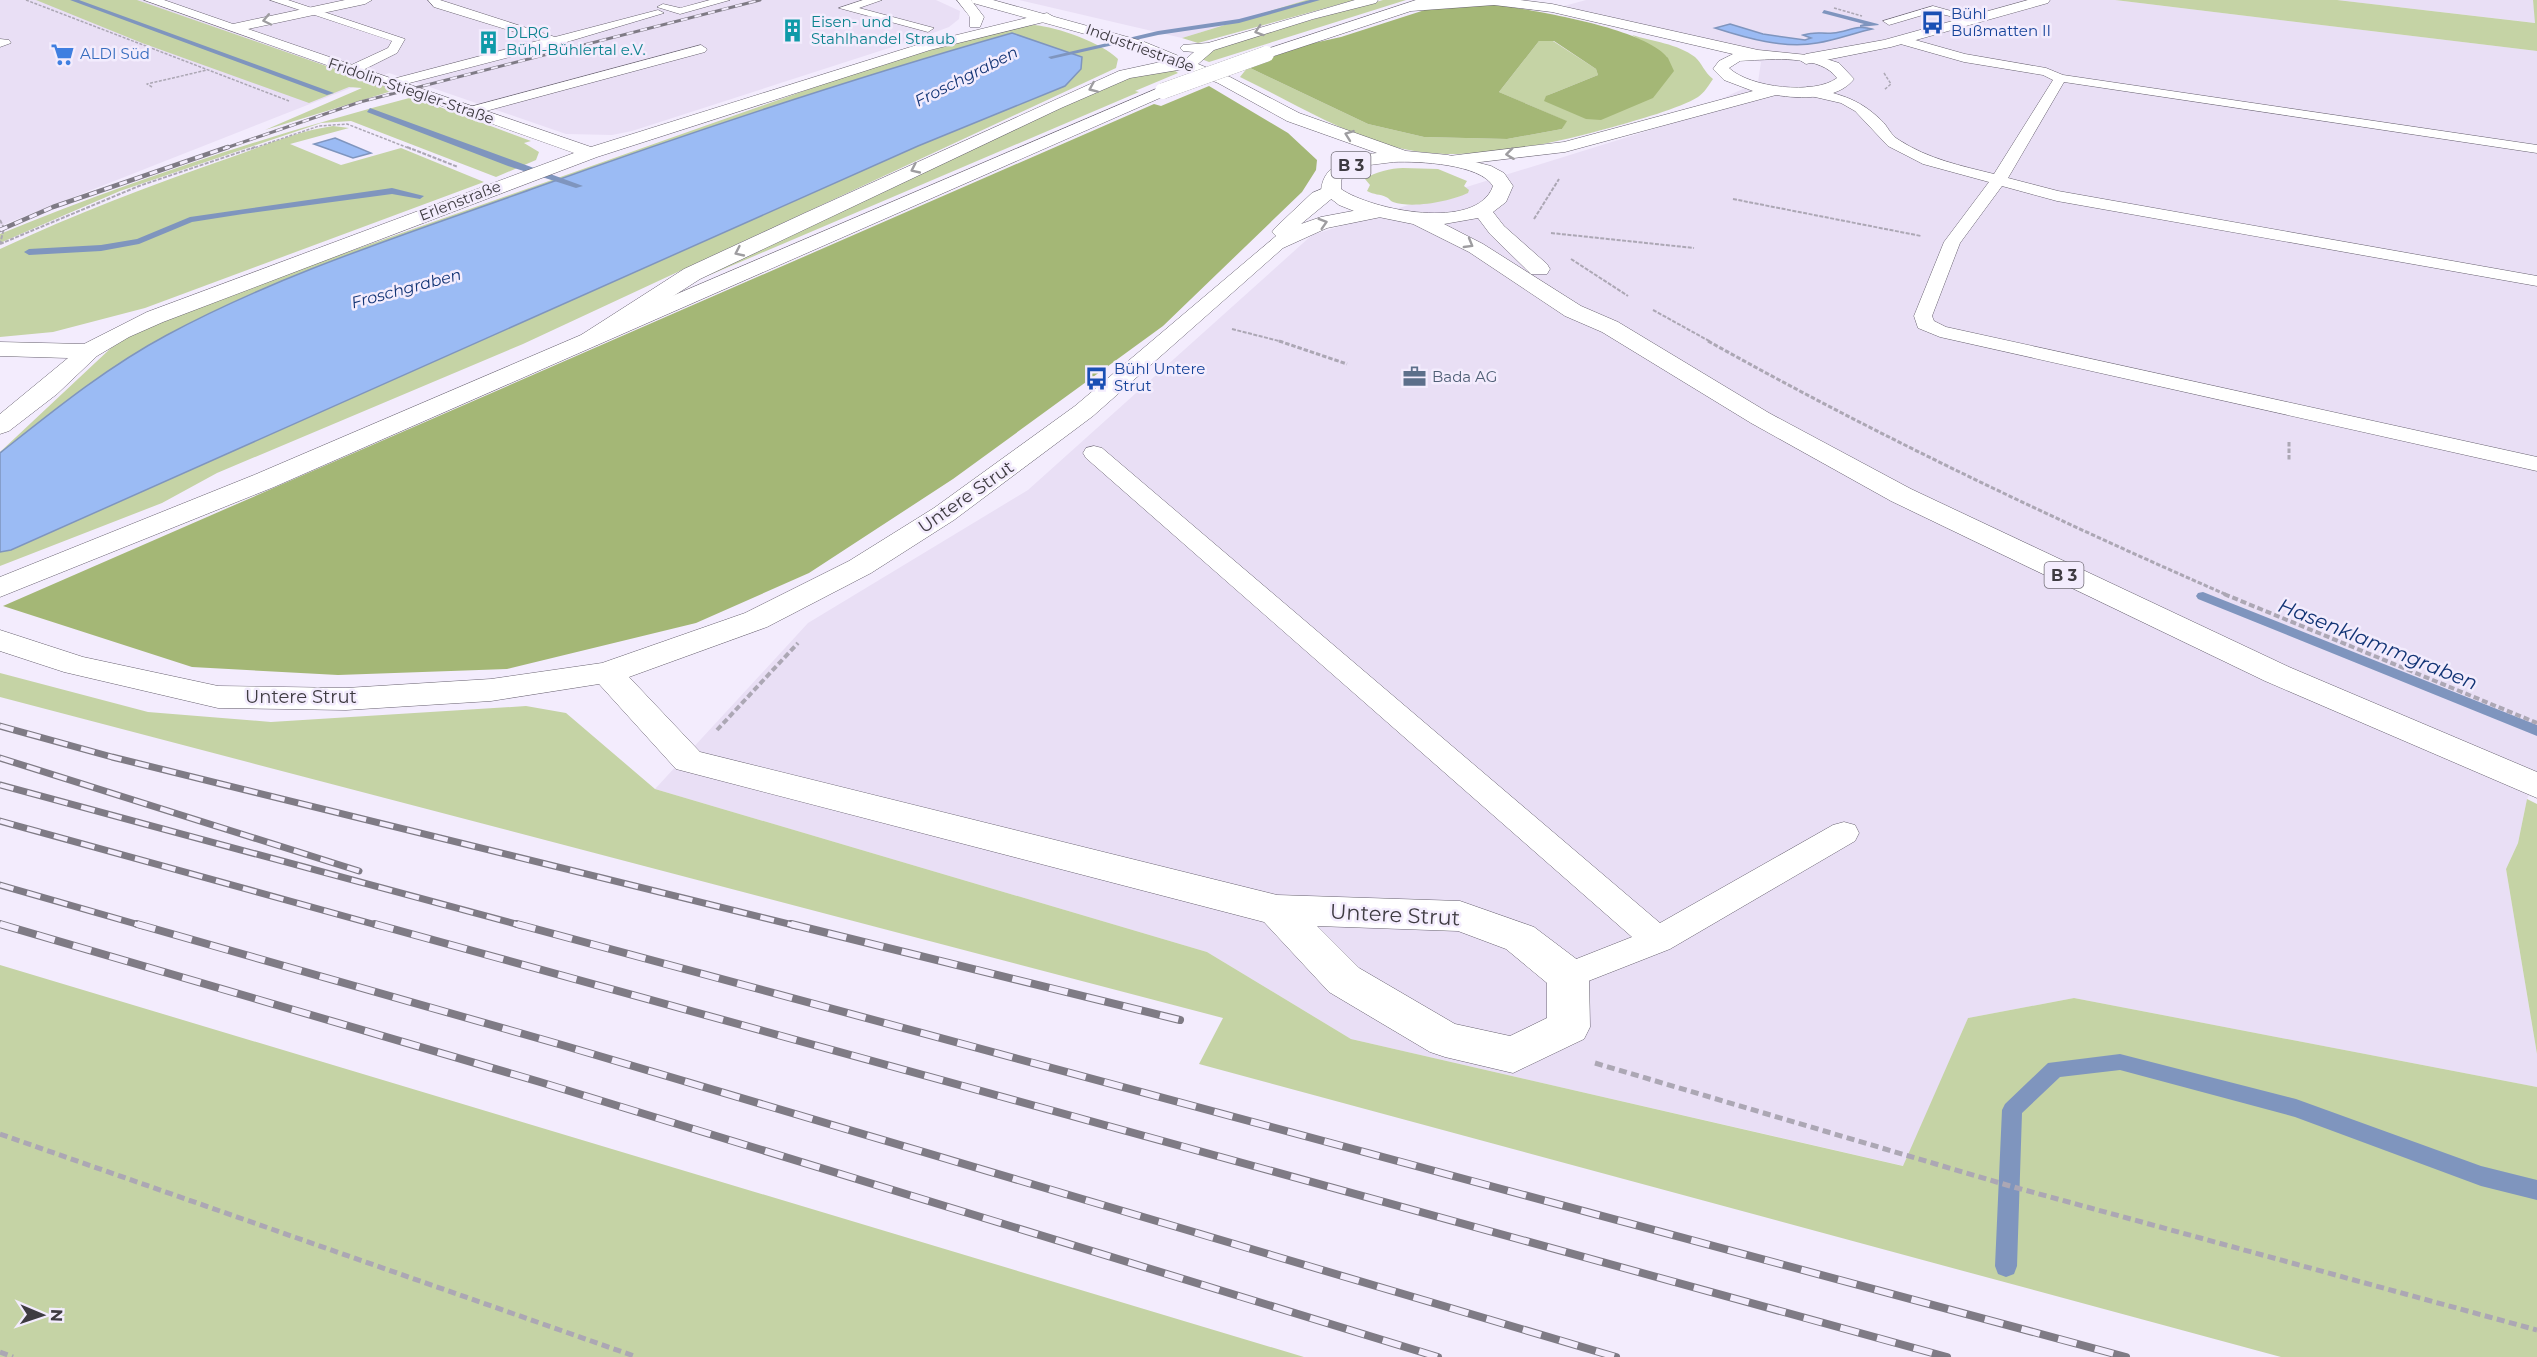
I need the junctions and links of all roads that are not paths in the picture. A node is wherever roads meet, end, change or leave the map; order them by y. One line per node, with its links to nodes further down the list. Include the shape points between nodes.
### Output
1 (151, 0): 20 (main road, Fridolin-Stiegler-Straße)
2 (276, 0): 15 (lane)
3 (365, 0): 15 (main road)
4 (435, 0): 24 (lane, via 438,5)
5 (724, 0): 24 (lane, via 680,11 661,10)
6 (876, 0): 21 (lane, via 845,8)
7 (964, 0): 19 (main road, via 975,11)
8 (978, 0): 16 (main road, Industriestraße / B 3)
9 (1371, 0): 28 (main road, one-way to 28)
10 (1430, 0): 13 (main road)
11 (1531, 0): 14 (main road)
12 (2043, 0): 18 (main road)
13 (1407, 7): 14 (main road, via 1485,1); 64 (main road, bridge, via 1163,91)
14 (1552, 8): 23 (main road)
15 (310, 11): 20 (main road, one-way to 20); 35 (lane, via 399,39 393,50)
16 (1030, 12): 17 (main road, Industriestraße / B 3); 19 (main road, Erlenstraße)
17 (1047, 17): 26 (main road, Industriestraße / B 3); 27 (main road, Erlenstraße)
18 (1974, 19): 22 (main road); 22 (lane, via 1933,9 1889,21)
19 (975, 24): 27 (main road, Erlenstraße)
20 (232, 28): 35 (main road, Fridolin-Stiegler-Straße)
21 (928, 28)
22 (1930, 31): 25 (main road)
23 (1651, 32): 30 (main road); 32 (main road)
24 (557, 41): 39 (lane, via 454,62)
25 (1894, 42): 31 (main road); 34 (main road); 37 (lane)
26 (1137, 44): 28 (main road); 33 (main road, Industriestraße / B 3); 36 (main road, via 1135,62)
27 (925, 46): 51 (main road, Erlenstraße)
28 (1209, 47): 33 (main road)
29 (701, 49): 46 (lane)
30 (1758, 55): 31 (main road); 32 (main road)
31 (1806, 58): 34 (main road)
32 (1725, 62): 38 (main road, via 1720,69)
33 (1190, 64): 36 (main road); 47 (main road, Industriestraße / B 3)
34 (1836, 68): 40 (main road, via 1845,75)
35 (352, 70): 39 (main road, Fridolin-Stiegler-Straße)
36 (1125, 74): 64 (main road, one-way to 64, via 692,274)
37 (2060, 78): 50 (lane); 56 (lane)
38 (1733, 80): 41 (main road); 45 (main road)
39 (390, 84): 46 (main road, Fridolin-Stiegler-Straße)
40 (1839, 85): 42 (main road); 43 (lane)
41 (1778, 90): 42 (main road); 45 (main road)
42 (1807, 91): 48 (lane, via 1846,100)
43 (1868, 96)
44 (1885, 108): 48 (lane, via 1889,117)
45 (1695, 110): 49 (main road)
46 (471, 111): 51 (main road, Fridolin-Stiegler-Straße)
47 (1293, 117): 52 (main road, B 3); 53 (main road, B 3, one-way to 47)
48 (1879, 125): 56 (lane, via 1893,143 1928,161)
49 (1565, 147): 54 (main road, one-way to 54); 55 (main road)
50 (2537, 150)
51 (591, 153): 66 (main road, Erlenstraße, via 155,317)
52 (1335, 156): 53 (main road, B 3); 57 (main road, B 3, via 1329,182)
53 (1404, 156): 54 (main road, B 3)
54 (1455, 160): 55 (main road, B 3, via 1482,168)
55 (1499, 180): 58 (main road, B 3, via 1501,196)
56 (1998, 181): 62 (lane, via 2057,196); 69 (lane, via 1952,242 1923,316 1925,324 1952,334)
57 (1331, 191): 59 (main road, B 3, via 1354,207); 61 (main road, Untere Strut, via 1284,227)
58 (1481, 209): 60 (main road, B 3); 63 (main road, B 3, via 1520,253 1591,307)
59 (1374, 213): 60 (main road, B 3); 61 (main road, Untere Strut, one-way to 59, via 1321,223)
60 (1417, 218): 63 (main road, B 3, one-way to 63)
61 (1276, 244): 72 (main road, Untere Strut, via 1084,411 944,514 860,567 756,620)
62 (2537, 281)
63 (1610, 327): 73 (main road, B 3, via 1760,418 1934,510 2277,674)
64 (589, 340): 70 (main road)
65 (0, 349): 66 (main road)
66 (89, 351): 67 (main road)
67 (0, 426)
68 (1094, 453): 76 (lane)
69 (2537, 464)
70 (0, 588)
71 (0, 640): 72 (main road, Untere Strut, via 76,665 218,697 346,699 480,691)
72 (607, 673): 75 (main road, Untere Strut, via 688,761)
73 (2537, 786)
74 (1844, 833): 76 (lane)
75 (1276, 910): 77 (main road, Untere Strut, via 1460,916 1520,938); 77 (main road, via 1344,980 1445,1038 1513,1055 1569,1027)
76 (1658, 940): 77 (lane)
77 (1568, 976)

